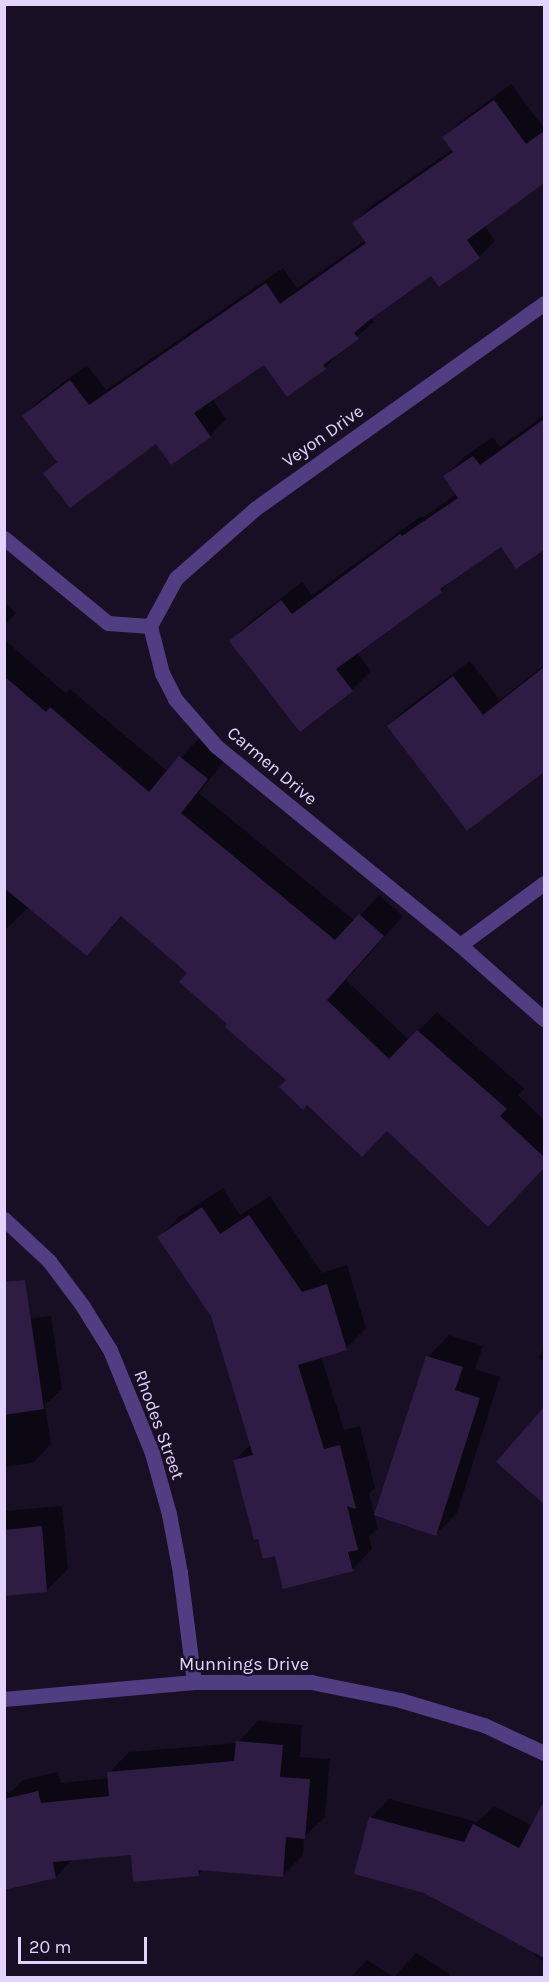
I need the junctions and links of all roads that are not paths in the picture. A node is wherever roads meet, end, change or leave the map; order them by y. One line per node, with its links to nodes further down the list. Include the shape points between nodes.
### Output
1 (544, 303): 3 (street, Veyon Drive, via 256,508 176,578)
2 (4, 538): 3 (street, via 108,623)
3 (150, 626): 5 (street, Carmen Drive, via 162,673 175,699 216,746)
4 (544, 883): 5 (street)
5 (460, 945): 6 (street, Carmen Drive)
6 (544, 1019)
7 (4, 1219): 8 (street, Rhodes Street, via 49,1261 82,1305 110,1350 133,1406 152,1453 169,1514)
8 (194, 1682): 9 (street, Munnings Drive); 10 (street, Munnings Drive, via 311,1682 356,1691 484,1725)
9 (4, 1699)
10 (544, 1753)

